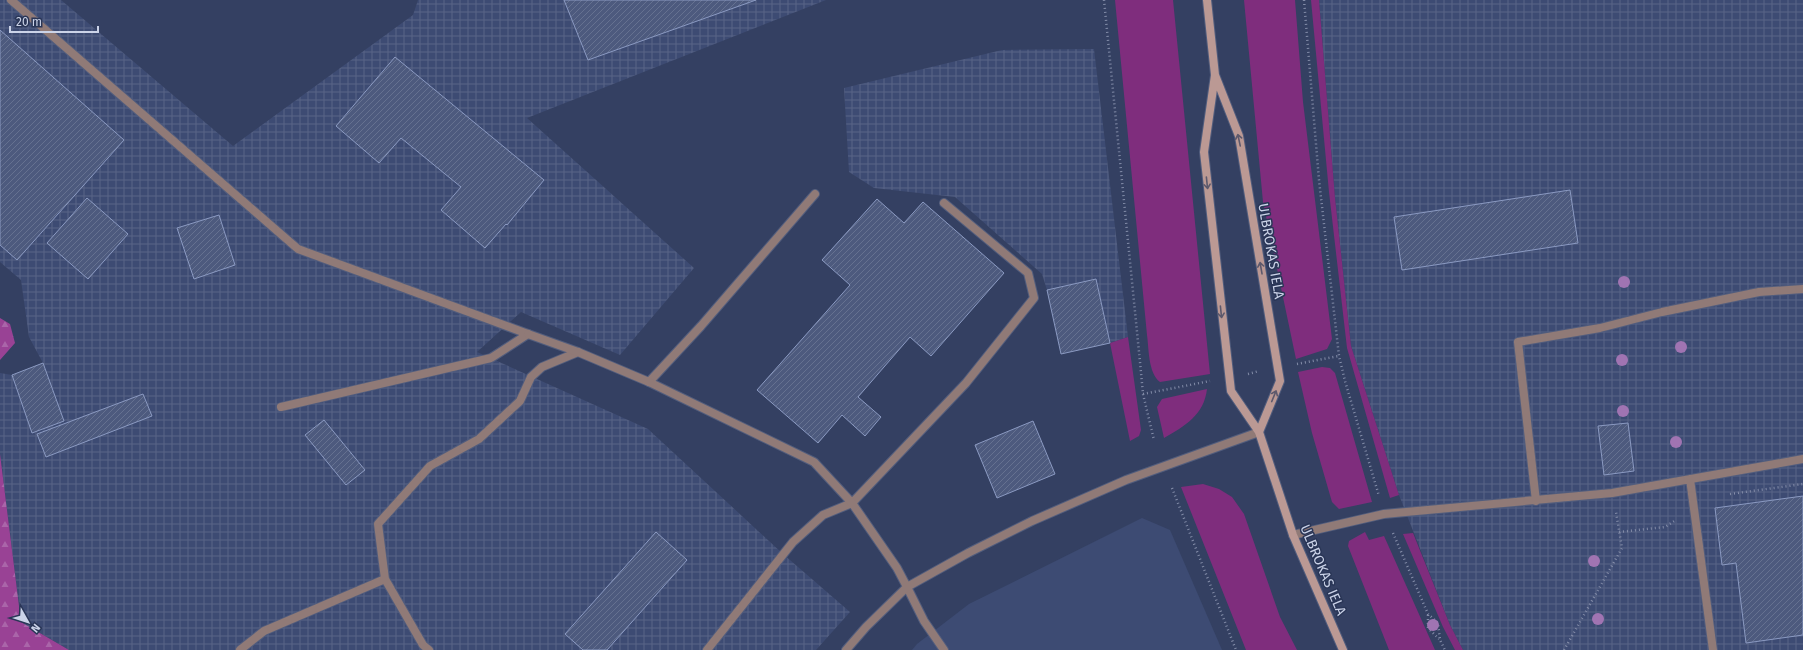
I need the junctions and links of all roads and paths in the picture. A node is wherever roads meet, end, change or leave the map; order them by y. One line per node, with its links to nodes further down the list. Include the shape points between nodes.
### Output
1 (11, 0): 9 (street, via 298,248)
2 (1104, 0): 17 (path)
3 (1207, 0): 5 (main road, ULBROKAS IELA)
4 (1304, 0): 11 (path, via 1319,180)
5 (1215, 75): 19 (main road, ULBROKAS IELA, one-way to 19, via 1204,152 1228,378 1231,391); 19 (main road, ULBROKAS IELA, one-way to 5, via 1280,381 1239,136)
6 (815, 194): 16 (street)
7 (944, 203): 28 (street, via 1028,273 1034,298 966,383)
8 (1803, 289): 27 (street, via 1760,292 1600,328 1518,342)
9 (528, 334): 10 (street); 18 (street, via 490,358)
10 (578, 352): 16 (street); 33 (street, via 542,367 531,377 520,401 479,440 430,466 378,524)
11 (1339, 356): 12 (path); 30 (path, via 1344,381)
12 (1297, 364)
13 (1261, 371): 14 (path)
14 (1247, 374)
15 (1210, 381): 17 (path)
16 (649, 382): 28 (street, via 814,462)
17 (1143, 394): 20 (path)
18 (281, 407)
19 (1259, 432): 32 (main road, ULBROKAS IELA); 34 (street, via 1126,480 1032,521 968,553)
20 (1154, 440)
21 (1803, 459): 22 (street)
22 (1690, 479): 25 (street); 29 (street)
23 (1803, 484): 26 (path)
24 (1172, 488): 42 (path)
25 (1612, 493): 27 (street); 31 (path)
26 (1729, 494)
27 (1536, 501): 30 (street)
28 (852, 503): 34 (street, via 897,568); 39 (street, via 823,515 793,542)
29 (1694, 508): 31 (path, via 1665,527); 46 (street)
30 (1384, 514): 32 (street); 35 (path)
31 (1619, 532): 45 (path, via 1622,548)
32 (1293, 535): 43 (main road, ULBROKAS IELA)
33 (385, 579): 37 (street, via 264,631); 38 (street, via 422,645)
34 (907, 588): 40 (street); 41 (street, via 924,621)
35 (1428, 614): 36 (path, via 1438,623); 36 (path, via 1428,628)
36 (1440, 640): 44 (path)
37 (240, 650)
38 (429, 650)
39 (706, 650)
40 (846, 650)
41 (944, 650)
42 (1236, 650)
43 (1343, 650)
44 (1445, 650)
45 (1564, 650)
46 (1712, 650)

